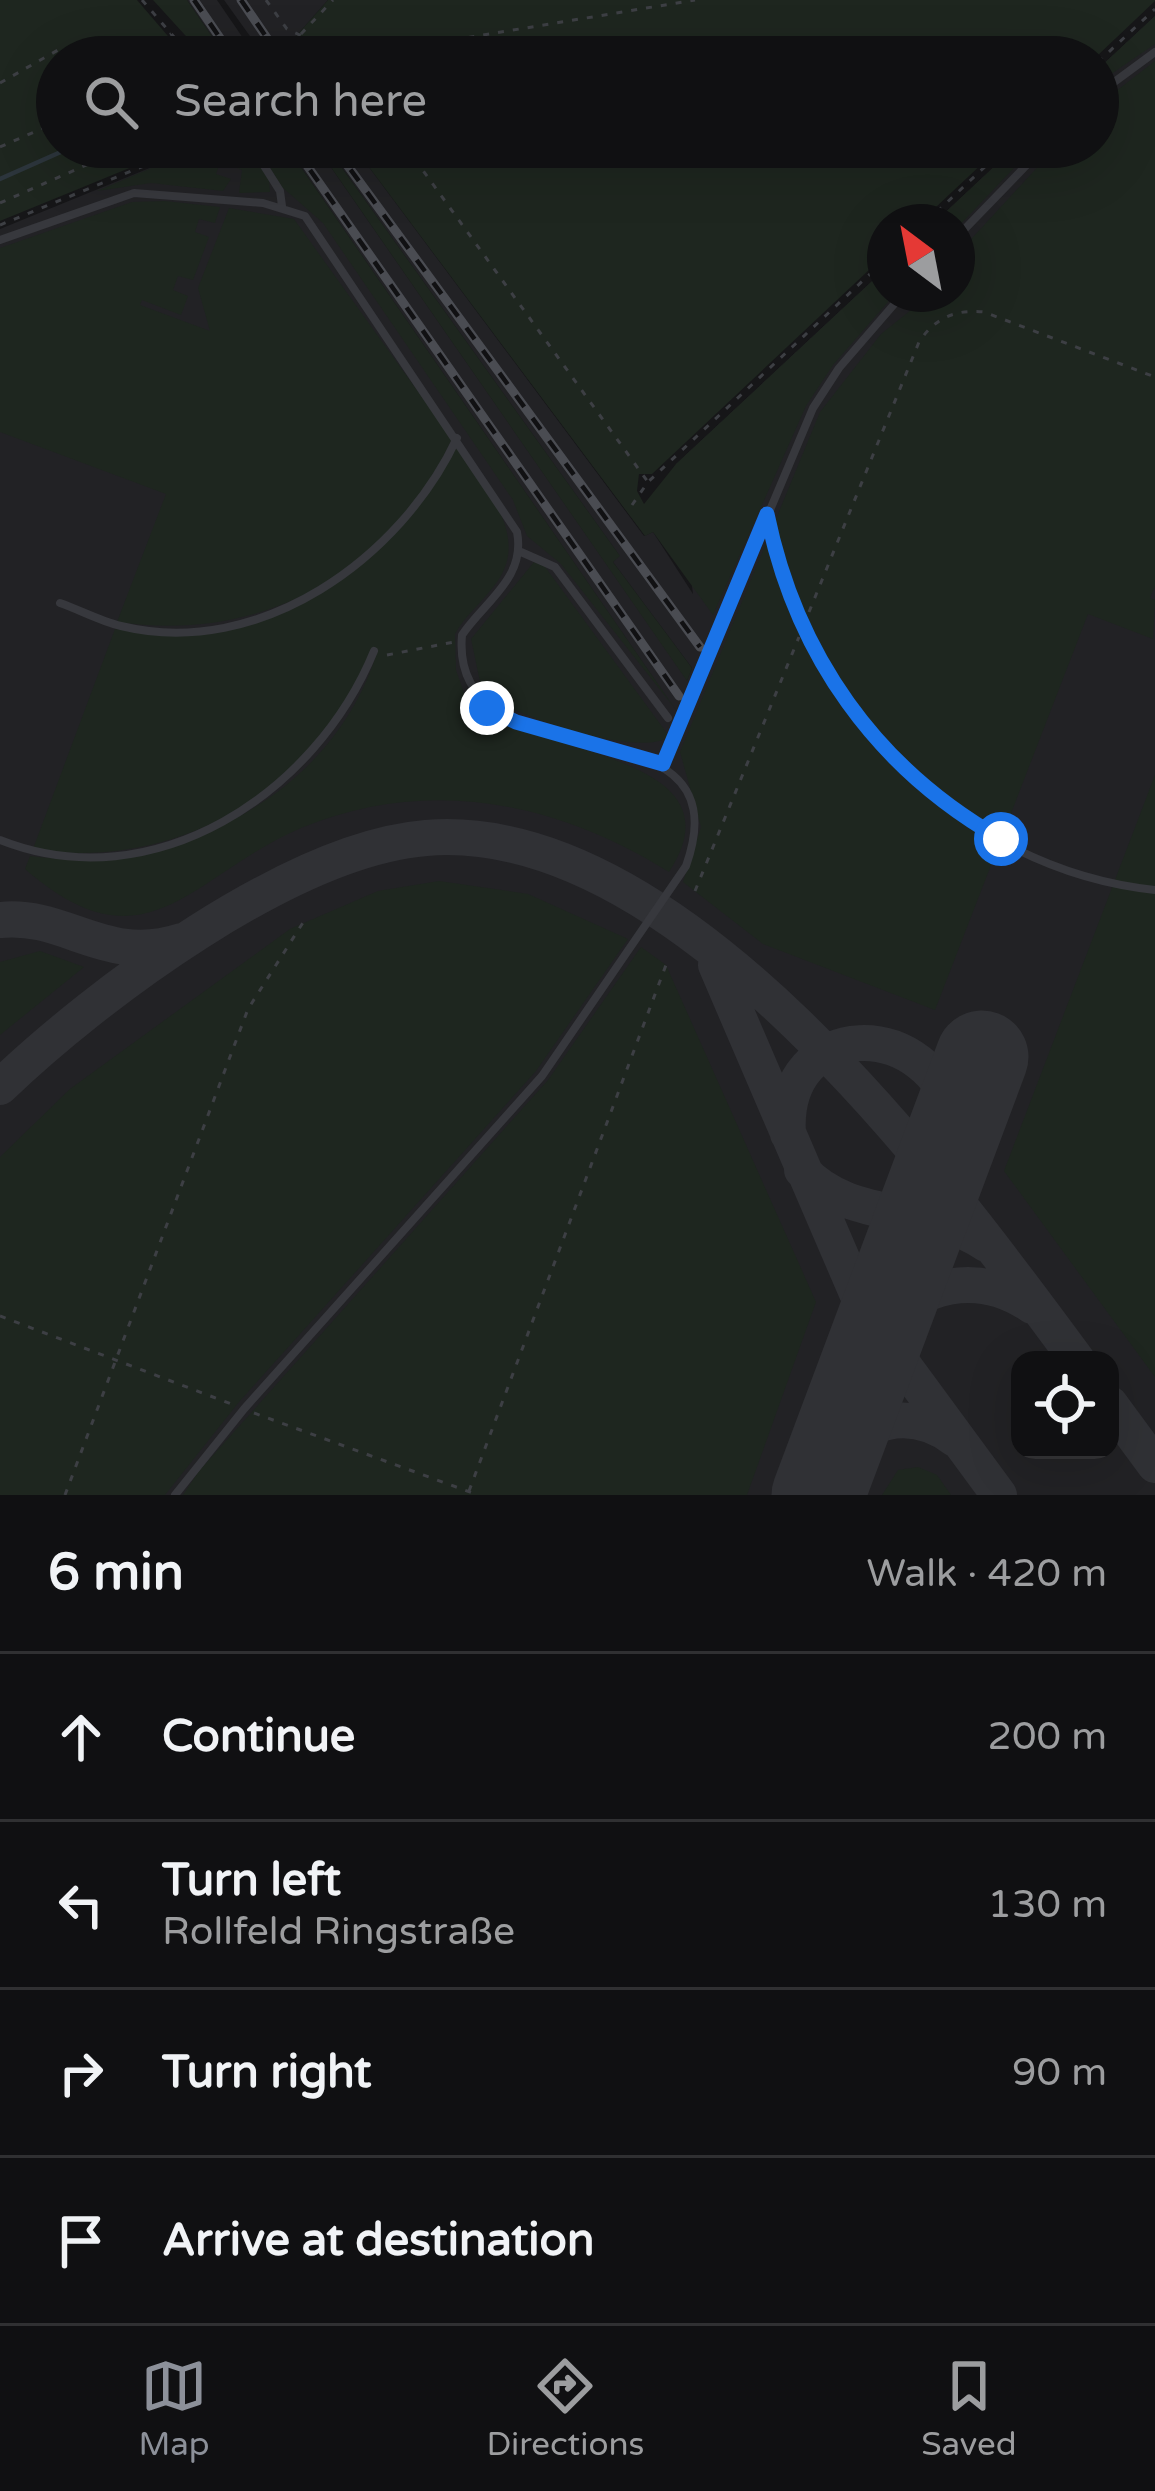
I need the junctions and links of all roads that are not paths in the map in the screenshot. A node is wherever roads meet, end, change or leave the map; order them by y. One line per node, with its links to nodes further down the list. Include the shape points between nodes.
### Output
1 (1155, 52): 2 (lane)
2 (1119, 79)
3 (265, 168): 5 (lane)
4 (1024, 168): 6 (lane)
5 (282, 206): 7 (lane, via 134,194); 9 (lane, via 317,228)
6 (975, 218)
7 (0, 240)
8 (888, 312): 10 (lane, via 826,388)
9 (458, 436): 11 (lane, via 501,500); 12 (lane, via 393,534 295,602 222,625 171,630 120,626)
10 (767, 514): 15 (lane); 17 (lane, via 803,626 862,725 950,807 1053,865)
11 (521, 551): 14 (lane, via 555,567); 15 (lane, via 461,640 469,683 487,708 516,722)
12 (61, 603)
13 (373, 654): 16 (lane, via 309,758 262,799 207,830 109,856 33,853)
14 (668, 718)
15 (663, 764): 18 (lane, via 690,804 686,866 542,1076)
16 (0, 840)
17 (1155, 890)
18 (175, 1495)

